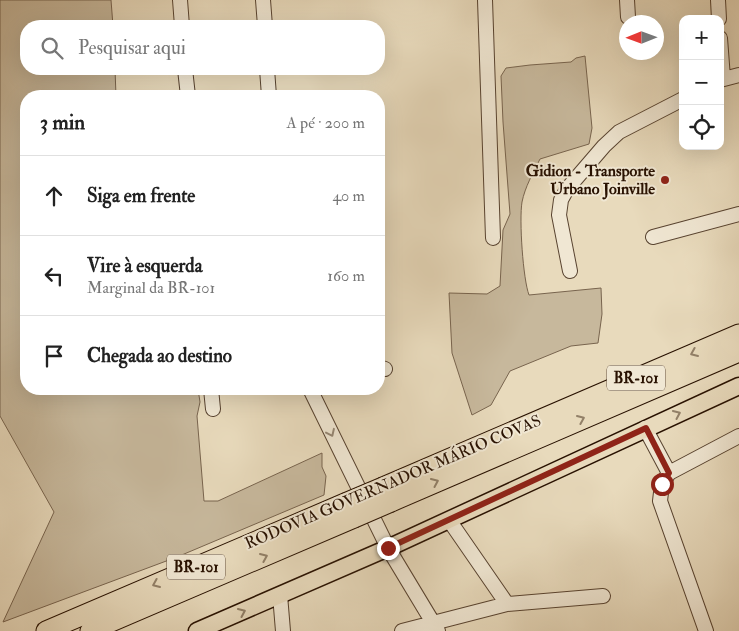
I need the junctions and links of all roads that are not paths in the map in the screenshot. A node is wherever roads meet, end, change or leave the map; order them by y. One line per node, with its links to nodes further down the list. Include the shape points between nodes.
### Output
1 (180, 0): 8 (street)
2 (263, 0): 9 (street)
3 (485, 0): 19 (street)
4 (627, 0): 6 (street)
5 (718, 0): 7 (street)
6 (628, 15)
7 (719, 15)
8 (182, 20)
9 (265, 20)
10 (186, 75): 14 (street)
11 (267, 75): 15 (street)
12 (739, 75): 13 (street)
13 (724, 79)
14 (187, 90)
15 (269, 90)
16 (679, 101): 20 (street, via 619,132 566,189 559,215)
17 (739, 214): 18 (street)
18 (652, 236)
19 (493, 238)
20 (570, 271)
21 (739, 334): 30 (highway, RODOVIA GOVERNADOR MÁRIO COVAS / BR-101, one-way to 30)
22 (739, 352): 30 (highway, RODOVIA GOVERNADOR MÁRIO COVAS / BR-101, one-way to 22)
23 (739, 386): 27 (main road, one-way to 23)
24 (212, 395): 26 (street)
25 (313, 395): 33 (street, one-way to 33)
26 (213, 409)
27 (646, 428): 29 (street); 32 (main road)
28 (739, 436): 29 (street)
29 (669, 473): 43 (street, via 662,484 660,501)
30 (387, 494): 31 (highway, RODOVIA GOVERNADOR MÁRIO COVAS / BR-101, bridge)
31 (350, 511): 38 (highway, RODOVIA GOVERNADOR MÁRIO COVAS / BR-101, one-way to 38); 39 (highway, RODOVIA GOVERNADOR MÁRIO COVAS / BR-101, one-way to 31)
32 (450, 520): 33 (main road); 36 (street)
33 (388, 548): 34 (main road); 37 (street)
34 (280, 595): 40 (main road, one-way to 34); 41 (street)
35 (603, 596): 36 (street)
36 (508, 604): 37 (street)
37 (436, 627): 42 (street)
38 (46, 631)
39 (90, 631)
40 (198, 631)
41 (284, 631)
42 (402, 631)
43 (706, 631)

